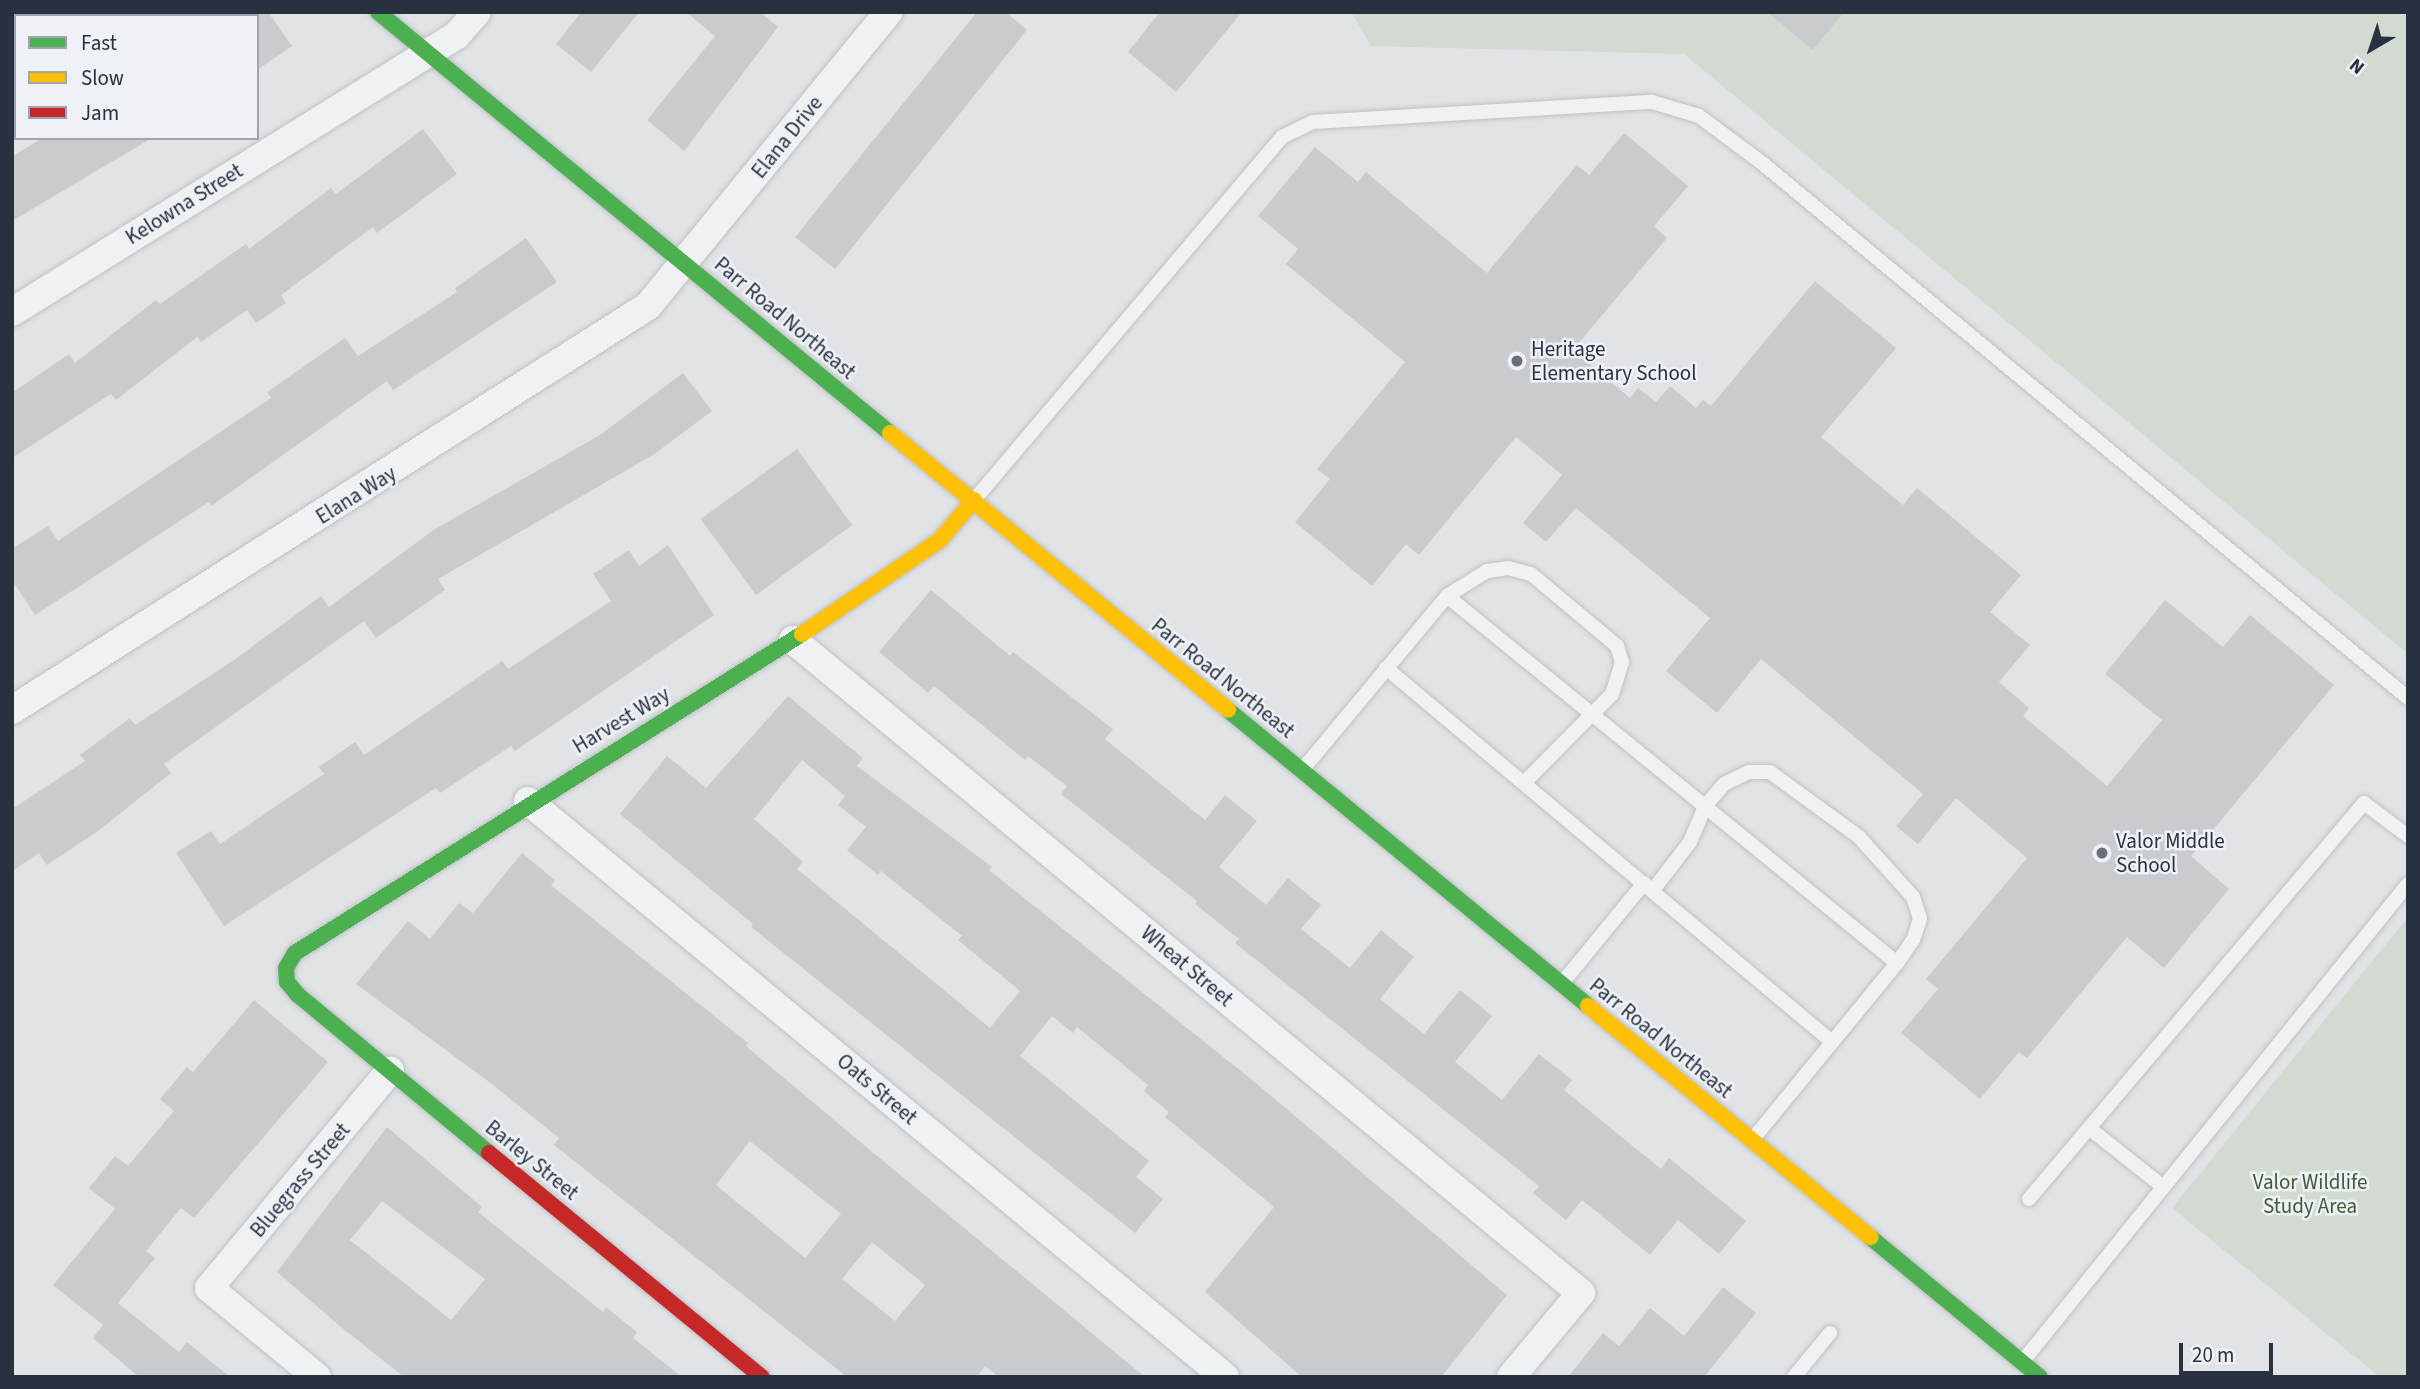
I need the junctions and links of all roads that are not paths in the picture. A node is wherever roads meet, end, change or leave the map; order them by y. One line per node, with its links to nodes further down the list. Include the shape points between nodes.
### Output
1 (378, 12): 4 (main road, Parr Road Northeast)
2 (477, 12): 4 (street, Kelowna Street, via 463,30)
3 (889, 12): 5 (street, Elana Drive)
4 (427, 52): 5 (main road, Parr Road Northeast); 6 (street, Kelowna Street)
5 (684, 262): 7 (main road, Parr Road Northeast); 12 (street, Elana Way, via 636,314)
6 (12, 312)
7 (974, 500): 9 (main road, Harvest Way, via 939,541); 11 (lane, via 1282,137 1313,122 1652,102 1699,116 1762,163); 14 (main road, Parr Road Northeast)
8 (1447, 596): 10 (lane); 13 (lane); 13 (lane, via 1487,571 1508,568 1531,574 1616,646 1622,662 1620,678)
9 (793, 640): 16 (main road, Harvest Way); 35 (street, Wheat Street, via 1581,1293)
10 (1386, 668): 14 (lane); 15 (lane)
11 (2408, 698)
12 (12, 710)
13 (1595, 716): 15 (lane, via 1564,740); 17 (lane)
14 (1302, 770): 23 (main road, Parr Road Northeast)
15 (1524, 783): 20 (lane)
16 (528, 801): 22 (main road, Harvest Way, via 308,943); 34 (street, Oats Street)
17 (1705, 806): 20 (lane, via 1690,842); 21 (lane); 21 (lane, via 1724,784 1749,772 1770,772 1859,837 1895,872 1913,897 1920,919 1913,940)
18 (2408, 836): 26 (lane, via 2364,803)
19 (2408, 884): 28 (lane)
20 (1648, 887): 23 (lane); 24 (lane)
21 (1897, 962): 24 (lane)
22 (286, 968): 25 (main road, Barley Street, via 287,982 298,995)
23 (1562, 984): 27 (main road, Parr Road Northeast)
24 (1832, 1042): 27 (lane)
25 (390, 1071): 32 (street, Bluegrass Street, via 209,1288); 33 (main road, Barley Street)
26 (2089, 1129): 28 (lane); 29 (lane)
27 (1752, 1140): 31 (main road, Parr Road Northeast)
28 (2161, 1185): 31 (lane)
29 (2029, 1199)
30 (1830, 1333): 36 (lane)
31 (2022, 1362): 37 (main road, Parr Road Northeast)
32 (317, 1377)
33 (762, 1377)
34 (1225, 1377)
35 (1511, 1377)
36 (1794, 1377)
37 (2040, 1377)

